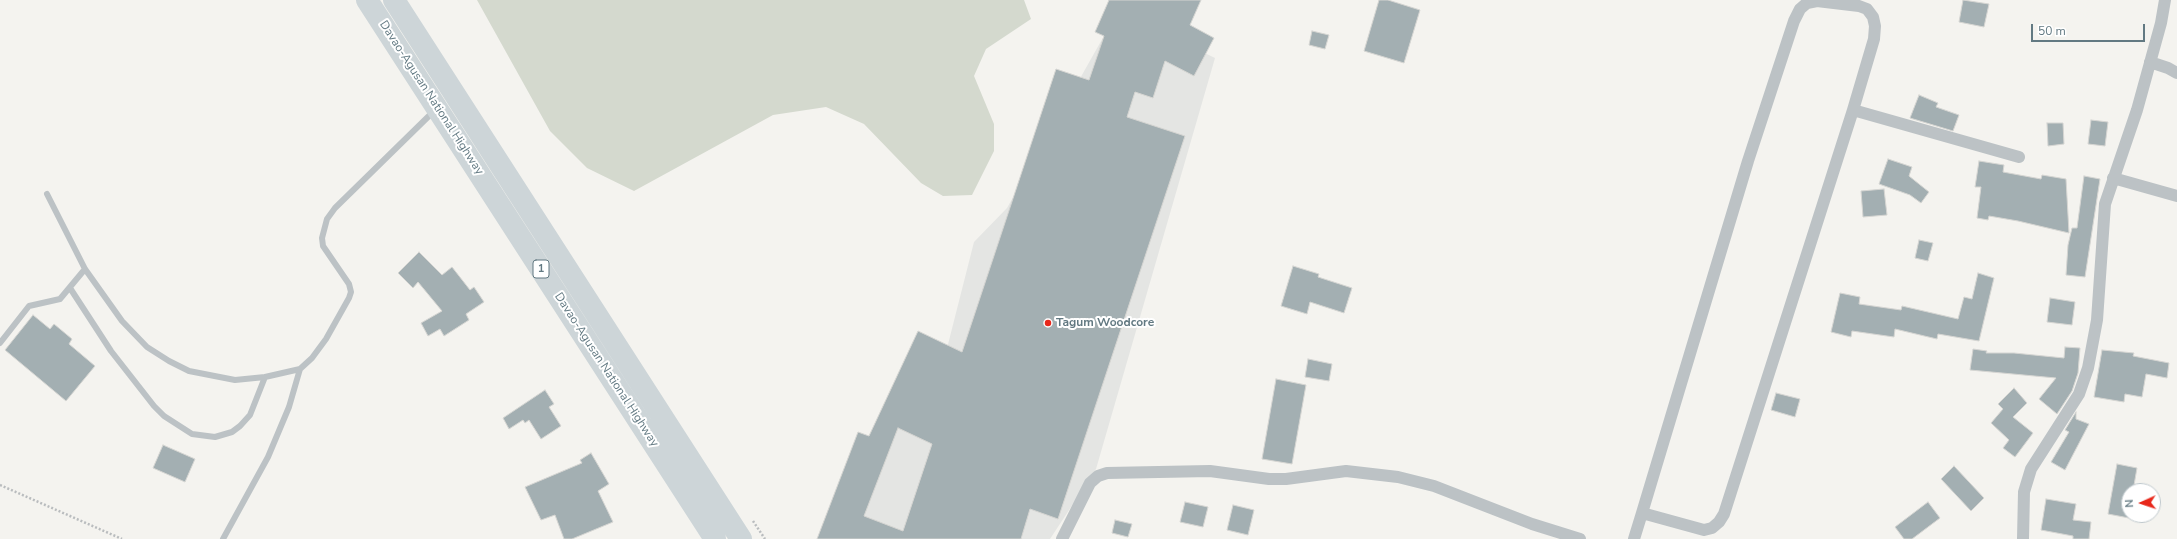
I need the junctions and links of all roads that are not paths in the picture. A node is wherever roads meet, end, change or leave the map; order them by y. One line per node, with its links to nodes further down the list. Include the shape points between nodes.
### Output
1 (367, 0): 6 (highway, Davao-Agusan National Highway / 1)
2 (394, 0): 20 (highway, Davao-Agusan National Highway / 1)
3 (2165, 0): 4 (street)
4 (2150, 62): 5 (street); 9 (street, via 2125,147)
5 (2177, 73)
6 (437, 108): 15 (lane, via 327,219 322,234 323,246 349,284 351,292 326,339); 19 (highway, Davao-Agusan National Highway / 1)
7 (1853, 110): 8 (street); 17 (street, via 1724,514 1716,525 1704,530); 17 (street, via 1874,39 1873,17 1868,9 1859,6 1828,1 1807,3 1800,9 1794,21)
8 (2019, 158)
9 (2113, 178): 11 (street); 24 (street, via 2105,204 2097,320 2088,368 2079,394 2031,468 2024,492)
10 (47, 194): 12 (lane)
11 (2177, 196)
12 (85, 270): 13 (lane); 16 (lane, via 122,321 147,347 169,361 189,371 217,377 235,380)
13 (70, 288): 14 (lane, via 60,299 29,306); 16 (lane, via 111,351 154,406 192,434 215,437 232,432 240,426 250,415)
14 (0, 343)
15 (300, 370): 16 (lane); 18 (lane, via 289,407 268,457)
16 (265, 377)
17 (1642, 513): 23 (street)
18 (223, 539)
19 (715, 539)
20 (741, 539)
21 (1062, 539): 22 (street, via 1090,483 1098,476 1107,473 1210,471 1286,480 1346,471 1398,477 1434,486 1532,524)
22 (1580, 539)
23 (1634, 539)
24 (2023, 539)

